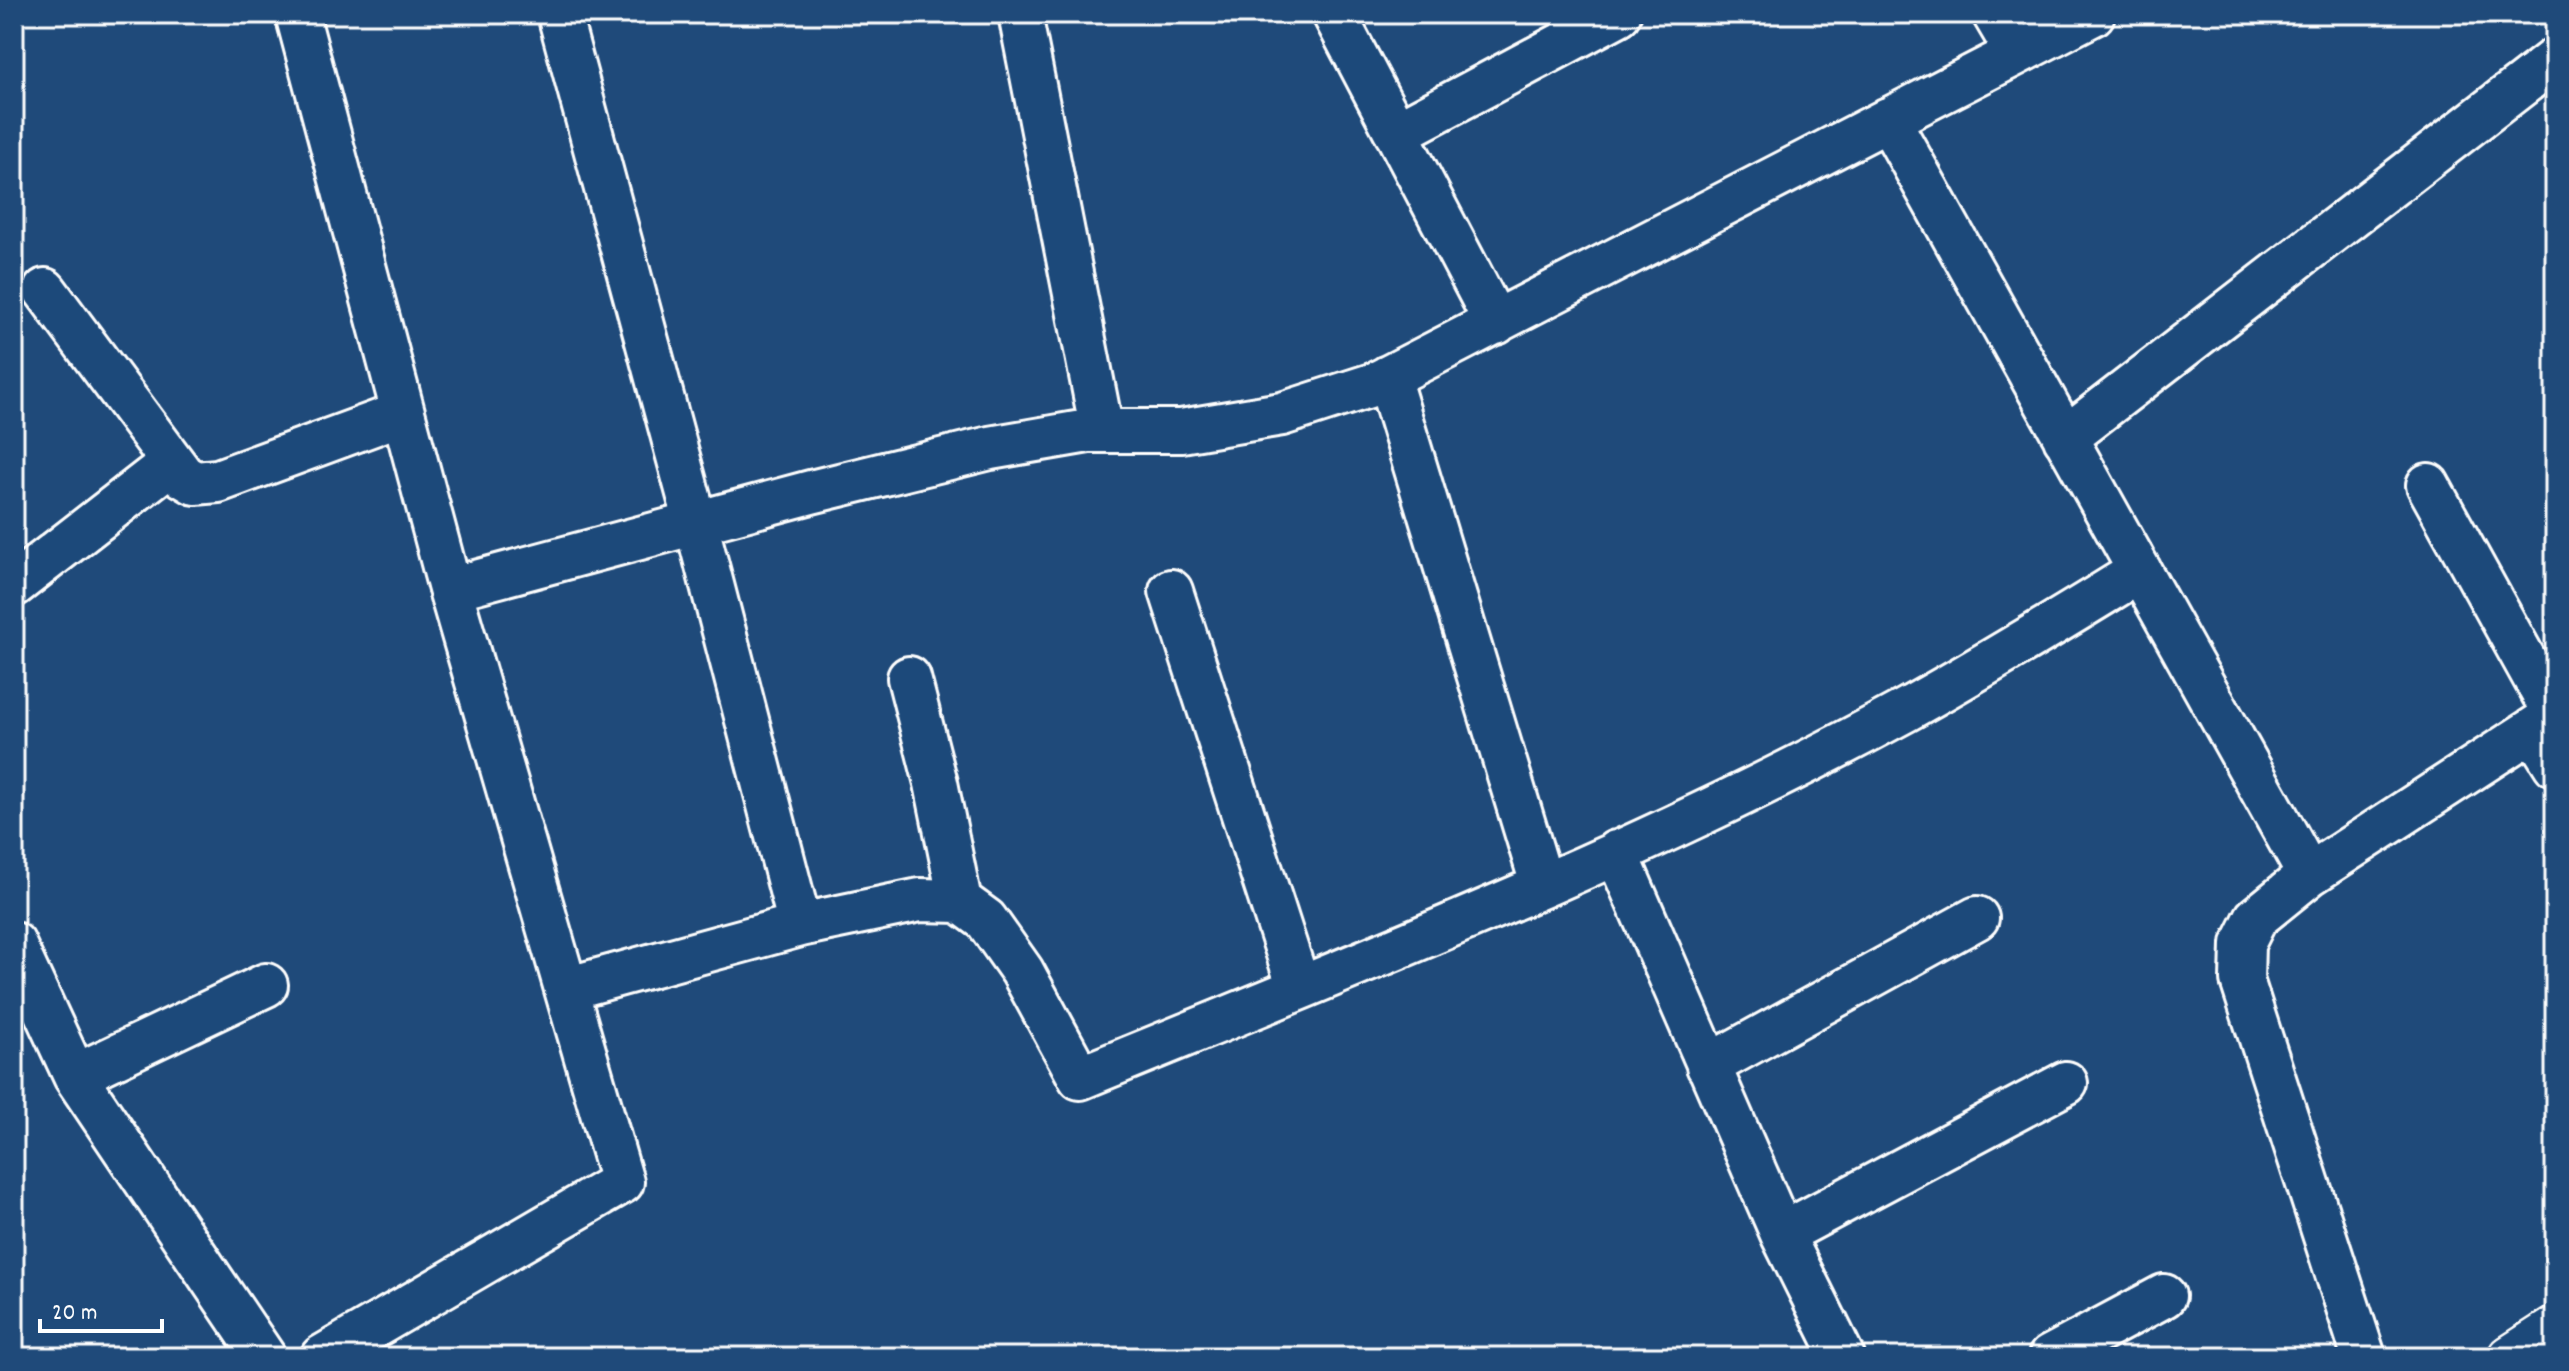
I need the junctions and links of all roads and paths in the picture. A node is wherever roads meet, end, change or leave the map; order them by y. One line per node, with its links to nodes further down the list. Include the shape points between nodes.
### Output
1 (297, 14): 15 (street)
2 (559, 14): 20 (street)
3 (1020, 14): 16 (street)
4 (1334, 14): 11 (street)
5 (1619, 14): 11 (street)
6 (1994, 14): 8 (street)
7 (2093, 14): 8 (street)
8 (2017, 53): 10 (street)
9 (2555, 59): 17 (street)
10 (1888, 119): 13 (street); 17 (street)
11 (1396, 133): 13 (street)
12 (45, 290): 18 (street)
13 (1496, 323): 14 (street)
14 (1388, 377): 16 (street, via 1282,414 1181,431); 30 (street)
15 (403, 413): 18 (street, via 207,484 183,476); 23 (street)
16 (1102, 431): 20 (street, via 990,448)
17 (2065, 438): 21 (street)
18 (172, 462): 22 (street)
19 (2428, 485): 26 (street)
20 (696, 523): 23 (street); 33 (street)
21 (2140, 571): 28 (street, via 1905,710); 29 (street)
22 (14, 585)
23 (450, 589): 37 (street)
24 (1171, 591): 36 (street)
25 (909, 678): 31 (street)
26 (2548, 720): 27 (street); 29 (street)
27 (2555, 765)
28 (1616, 852): 30 (street); 38 (street)
29 (2309, 875): 48 (street, via 2256,918 2243,944 2242,980)
30 (1542, 884): 36 (street)
31 (960, 901): 33 (street, via 920,900); 36 (street, via 986,920 1022,971 1080,1078)
32 (1977, 918): 38 (street)
33 (800, 925): 37 (street)
34 (14, 944): 39 (street)
35 (266, 985): 39 (street)
36 (1299, 988)
37 (566, 989): 45 (street, via 622,1182)
38 (1708, 1066): 41 (street)
39 (75, 1076): 44 (street)
40 (2066, 1083): 41 (street)
41 (1782, 1234): 46 (street)
42 (2164, 1296): 47 (street)
43 (2555, 1328): 49 (street)
44 (264, 1357)
45 (322, 1357)
46 (1843, 1357)
47 (2050, 1357)
48 (2364, 1357)
49 (2510, 1357)

